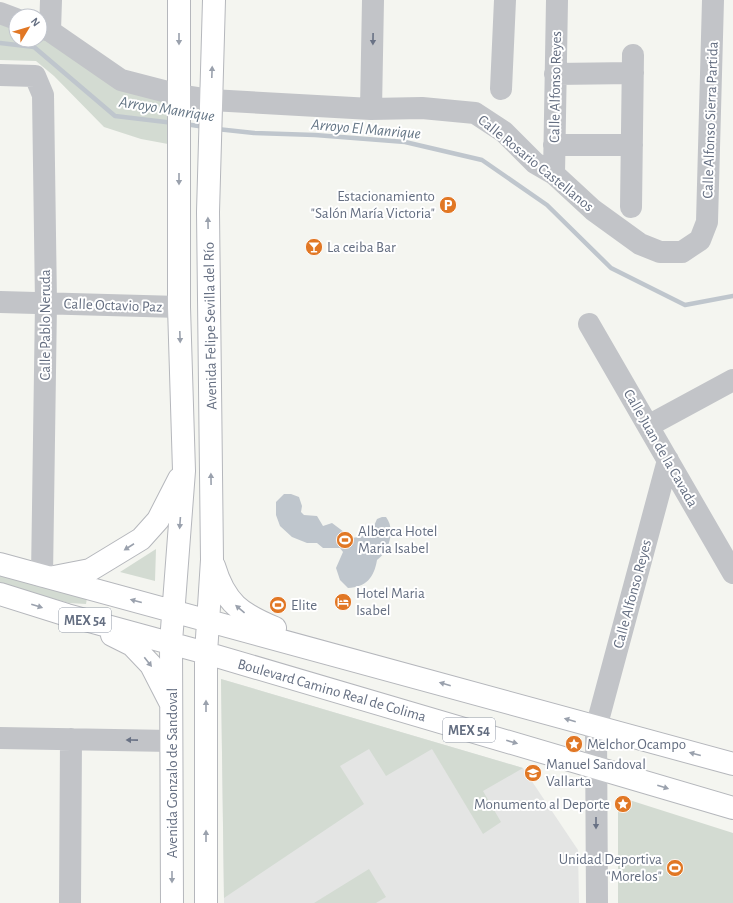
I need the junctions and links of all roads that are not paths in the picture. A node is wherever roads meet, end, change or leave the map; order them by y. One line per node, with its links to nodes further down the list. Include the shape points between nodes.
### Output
1 (51, 0): 8 (street)
2 (179, 0): 13 (main road, Avenida Felipe Sevilla del Río, one-way to 13)
3 (214, 0): 14 (main road, Avenida Felipe Sevilla del Río, one-way to 3)
4 (373, 0): 15 (street, one-way to 15)
5 (505, 0): 12 (street)
6 (556, 0): 10 (street, Calle Alfonso Reyes)
7 (713, 0): 20 (street, Calle Alfonso Sierra Partida, via 707,222)
8 (48, 14)
9 (48, 31): 13 (street, Calle Rosario Castellanos, via 121,80)
10 (555, 74): 16 (street, Calle Alfonso Reyes); 17 (street, via 633,64)
11 (0, 75): 22 (street, Calle Pablo Neruda, via 35,76 43,95)
12 (501, 89)
13 (179, 102): 14 (street, Calle Rosario Castellanos); 23 (main road, Avenida Felipe Sevilla del Río, one-way to 23)
14 (211, 105): 15 (street, Calle Rosario Castellanos); 29 (main road, Avenida Felipe Sevilla del Río, one-way to 14, via 208,220)
15 (371, 109): 18 (street, Calle Rosario Castellanos, via 422,108 475,113 504,132 535,163)
16 (554, 145): 17 (street); 18 (street, Calle Alfonso Reyes)
17 (632, 145): 19 (street)
18 (554, 174): 20 (street, Calle Rosario Castellanos, via 593,210 640,244 660,252 682,252)
19 (631, 207)
20 (700, 240)
21 (0, 302): 22 (street, Calle Octavio Paz)
22 (46, 303): 23 (street, Calle Octavio Paz); 32 (street, Calle Pablo Neruda)
23 (179, 307): 28 (main road, Avenida Felipe Sevilla del Río, one-way to 28)
24 (589, 324): 26 (street, Calle Juan de la Cavada)
25 (733, 380): 26 (street)
26 (648, 426): 27 (street, Calle Juan de la Cavada)
27 (668, 460): 31 (street, Calle Juan de la Cavada); 41 (street, Calle Alfonso Reyes)
28 (184, 471): 32 (main road, one-way to 32, via 158,520 140,539 90,570); 34 (main road, Avenida Felipe Sevilla del Río, one-way to 34)
29 (212, 560): 36 (main road, Avenida Felipe Sevilla del Río); 39 (main road, one-way to 29, via 250,618 220,585)
30 (0, 564): 32 (main road, MEX 54)
31 (733, 573)
32 (46, 577): 34 (main road, MEX 54, one-way to 32)
33 (0, 594): 35 (main road, Boulevard Camino Real de Colima / MEX 54, one-way to 35)
34 (174, 610): 36 (main road, MEX 54); 37 (main road, Avenida Felipe Sevilla del Río)
35 (67, 615): 37 (main road, Boulevard Camino Real de Colima / MEX 54); 40 (main road, one-way to 40, via 132,645 151,665)
36 (208, 620): 38 (main road, Avenida Felipe Sevilla del Río); 39 (main road, MEX 54)
37 (171, 642): 38 (main road, Boulevard Camino Real de Colima / MEX 54); 40 (main road, Avenida Gonzalo de Sandoval)
38 (206, 652): 46 (main road, Boulevard Camino Real de Colima / MEX 54, one-way to 46); 50 (main road, one-way to 38)
39 (338, 656): 41 (main road, MEX 54, one-way to 39)
40 (171, 705): 44 (main road, Avenida Gonzalo de Sandoval)
41 (596, 728): 45 (main road, MEX 54, one-way to 41); 46 (street, Calle Alfonso Reyes)
42 (0, 738): 43 (street)
43 (71, 739): 44 (street, one-way to 43); 48 (street)
44 (171, 741): 49 (main road, Avenida Gonzalo de Sandoval, one-way to 49)
45 (733, 764)
46 (596, 767): 47 (main road, Boulevard Camino Real de Colima / MEX 54, one-way to 47); 51 (street, Calle Alfonso Reyes, one-way to 51)
47 (733, 808)
48 (70, 903)
49 (172, 903)
50 (206, 903)
51 (597, 903)

